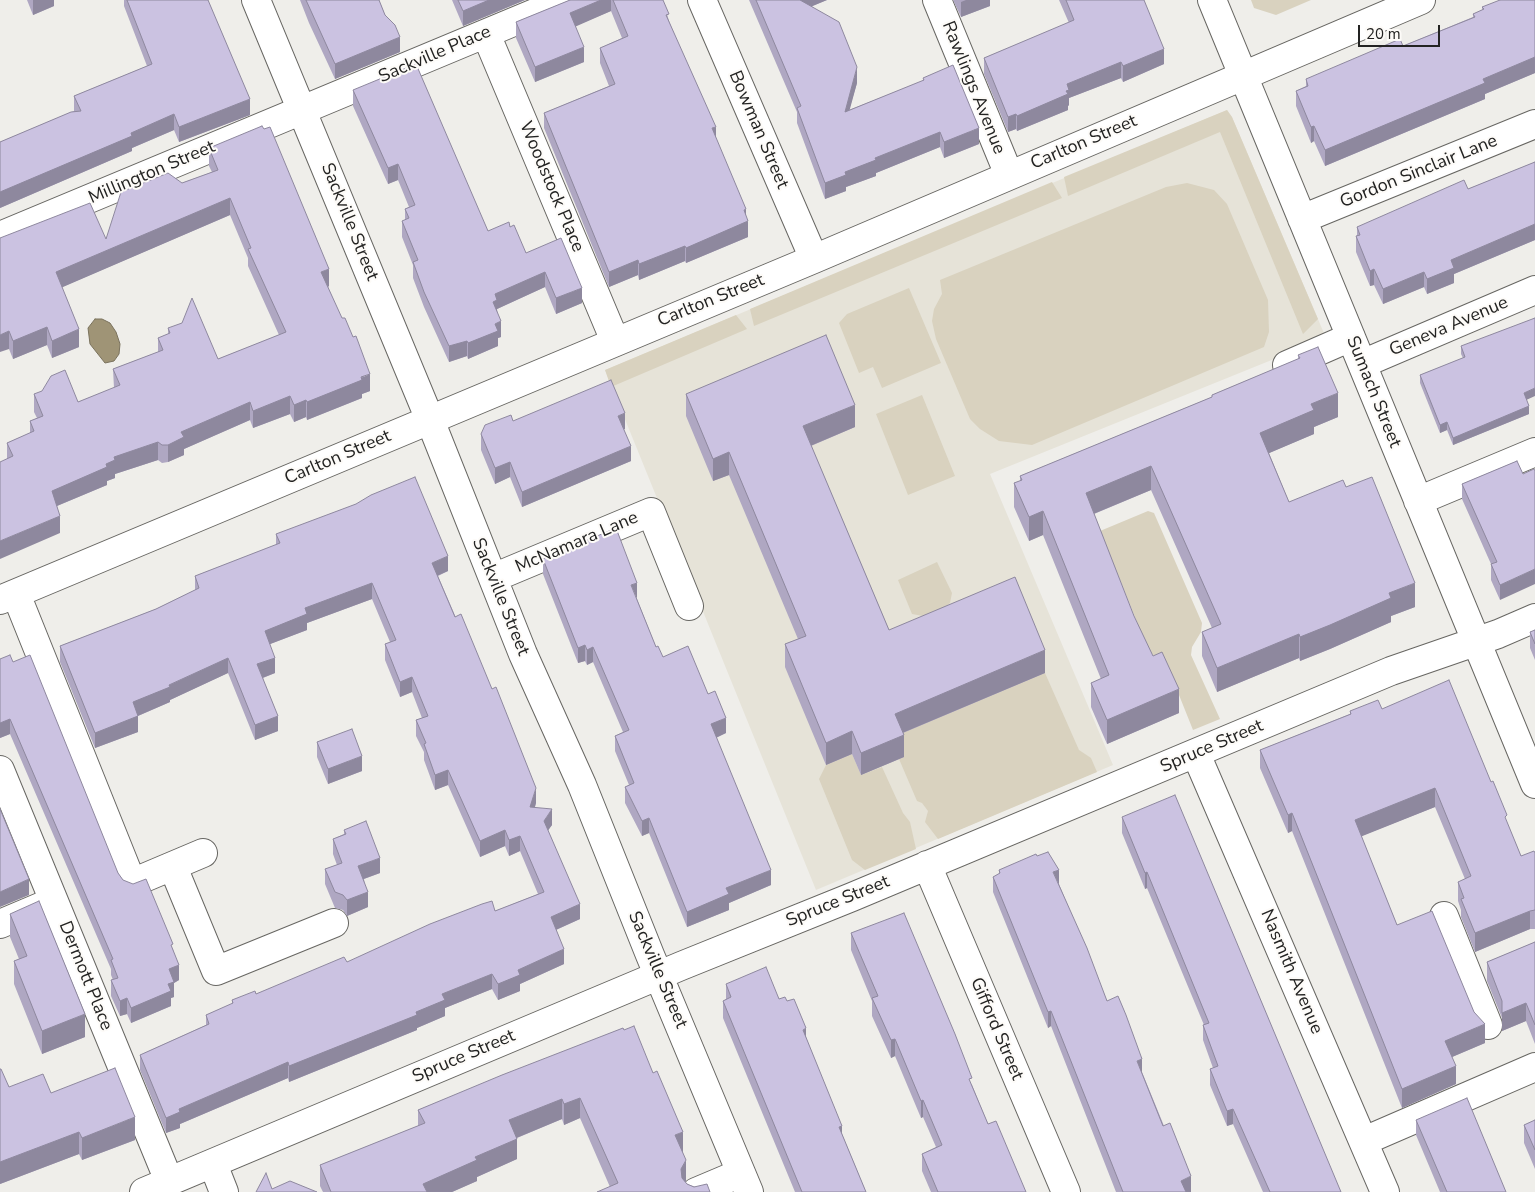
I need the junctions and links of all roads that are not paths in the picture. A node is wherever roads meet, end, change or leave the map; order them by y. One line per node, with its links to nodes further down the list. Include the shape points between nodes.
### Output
1 (256, 0): 10 (street, Sackville Street)
2 (566, 0): 7 (street, Sackville Place)
3 (702, 0): 15 (street, Bowman Street)
4 (937, 0): 12 (street, Rawlings Avenue)
5 (1212, 0): 9 (street, Sumach Street)
6 (1421, 0): 9 (street, Carlton Street)
7 (514, 10): 8 (street, Sackville Place)
8 (486, 34): 10 (street, Sackville Place); 18 (street, Woodstock Place)
9 (1243, 74): 12 (street, Carlton Street); 13 (street, Sumach Street)
10 (303, 110): 14 (street, Millington Street); 21 (street, Sackville Street)
11 (1535, 124): 13 (street, Gordon Sinclair Lane)
12 (1009, 175): 15 (street, Carlton Street)
13 (1302, 219): 17 (street, Sumach Street)
14 (0, 236)
15 (814, 259): 18 (street, Carlton Street)
16 (1535, 290): 19 (street, Geneva Avenue)
17 (1351, 337): 19 (street, Sumach Street); 20 (street)
18 (615, 341): 21 (street, Carlton Street)
19 (1362, 364): 23 (street, Sumach Street)
20 (1262, 377)
21 (430, 420): 24 (street, Sackville Street); 25 (street, Carlton Street)
22 (1535, 452): 23 (street)
23 (1418, 500): 28 (street, Sumach Street)
24 (493, 578): 26 (street, McNamara Lane, via 651,512); 41 (street, Sackville Street, via 582,785)
25 (8, 597): 34 (street, via 132,883)
26 (689, 606)
27 (1535, 618): 28 (street, Spruce Street)
28 (1475, 641): 29 (street, Spruce Street, via 1391,671); 31 (street, Sumach Street)
29 (1196, 754): 33 (street, Spruce Street); 44 (street, Nasmith Avenue)
30 (0, 770): 35 (street, Dermott Place)
31 (1535, 784)
32 (203, 853): 34 (street)
33 (927, 866): 41 (street, Spruce Street); 51 (street, Gifford Street)
34 (173, 867): 37 (street, via 216,971)
35 (54, 901): 38 (street); 46 (street, Dermott Place)
36 (1444, 916): 40 (street)
37 (334, 923)
38 (0, 924)
39 (1492, 961): 40 (street)
40 (1467, 972): 42 (street)
41 (658, 975): 45 (street, Spruce Street); 47 (street, Sackville Street)
42 (1488, 1025)
43 (1535, 1067): 44 (street)
44 (1364, 1141): 52 (street, Nasmith Avenue)
45 (213, 1164): 46 (street, Spruce Street); 49 (street)
46 (170, 1181): 48 (street, Spruce Street)
47 (745, 1182): 50 (street)
48 (144, 1192)
49 (224, 1192)
50 (696, 1192)
51 (1066, 1192)
52 (1385, 1192)

